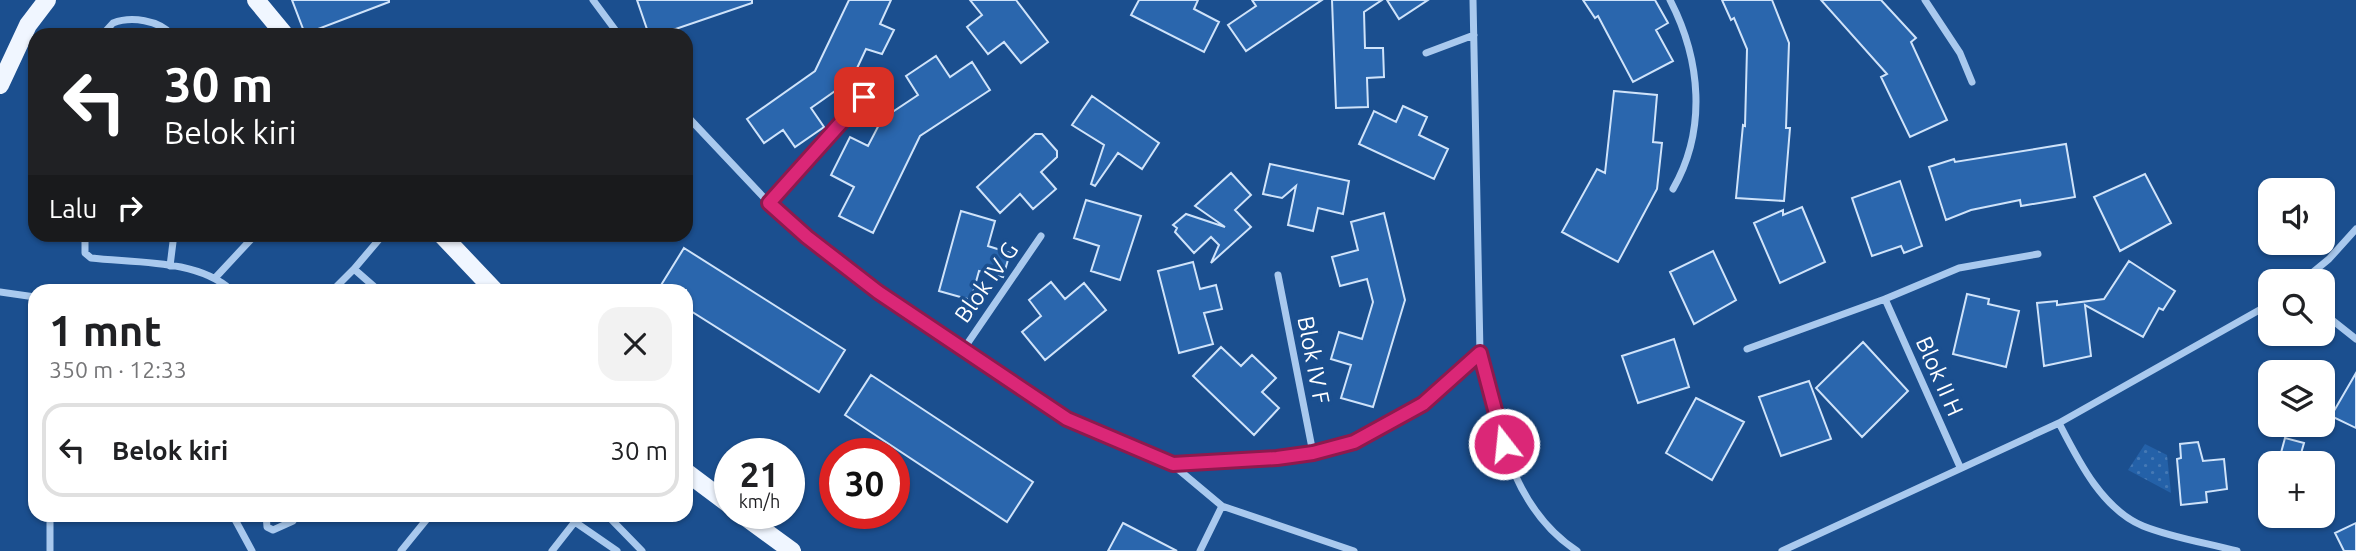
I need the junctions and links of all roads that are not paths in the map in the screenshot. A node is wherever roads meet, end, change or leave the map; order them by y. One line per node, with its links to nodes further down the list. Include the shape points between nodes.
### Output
1 (47, 0): 14 (main road, via 28,25)
2 (256, 0): 9 (main road)
3 (593, 0): 10 (street)
4 (1473, 0): 11 (street)
5 (1670, 0): 17 (street, via 1690,47 1697,100 1687,164)
6 (1925, 0): 13 (street, via 1960,53)
7 (108, 28): 8 (street, via 135,20)
8 (165, 28)
9 (279, 28)
10 (613, 28)
11 (1474, 35): 12 (street); 44 (street)
12 (1426, 52)
13 (1972, 82)
14 (0, 85)
15 (864, 97): 18 (street)
16 (693, 122): 18 (street)
17 (1673, 189)
18 (769, 203): 43 (street, via 878,292)
19 (2356, 229): 29 (street)
20 (1041, 236): 43 (street, Blok IV G)
21 (85, 242): 27 (street, via 85,253 91,258)
22 (173, 242): 27 (street)
23 (249, 242): 31 (street)
24 (377, 242): 28 (street)
25 (449, 242): 35 (main road)
26 (2038, 254): 38 (street, via 1959,268)
27 (170, 266): 31 (street)
28 (354, 268): 33 (street); 34 (street)
29 (2317, 269)
30 (1278, 275): 46 (street, Blok IV F)
31 (216, 277): 32 (street)
32 (224, 284)
33 (339, 284)
34 (371, 284)
35 (488, 284)
36 (0, 292): 37 (street)
37 (28, 296)
38 (1885, 299): 42 (street); 48 (street, Blok II H)
39 (2258, 311): 45 (street)
40 (2335, 322): 41 (street)
41 (2356, 339)
42 (1747, 349)
43 (963, 350): 47 (street, via 1067,419)
44 (1480, 353): 46 (street, via 1445,387 1400,418 1354,442); 69 (street, via 1519,487 1549,529)
45 (2059, 423): 48 (street); 71 (street, via 2096,486 2142,525)
46 (1313, 453): 47 (street)
47 (1173, 464): 51 (street)
48 (1960, 467): 70 (street)
49 (693, 477): 50 (main road)
50 (714, 493)
51 (1222, 506): 67 (street); 68 (street)
52 (50, 522): 60 (street)
53 (236, 522): 61 (street)
54 (266, 522): 55 (street, via 274,530)
55 (291, 522)
56 (424, 522): 62 (street)
57 (575, 522): 63 (street); 64 (street)
58 (614, 522): 65 (street)
59 (762, 529): 66 (main road)
60 (50, 551)
61 (252, 551)
62 (401, 551)
63 (552, 551)
64 (617, 551)
65 (642, 551)
66 (792, 551)
67 (1200, 551)
68 (1354, 551)
69 (1577, 551)
70 (1782, 551)
71 (2237, 551)

